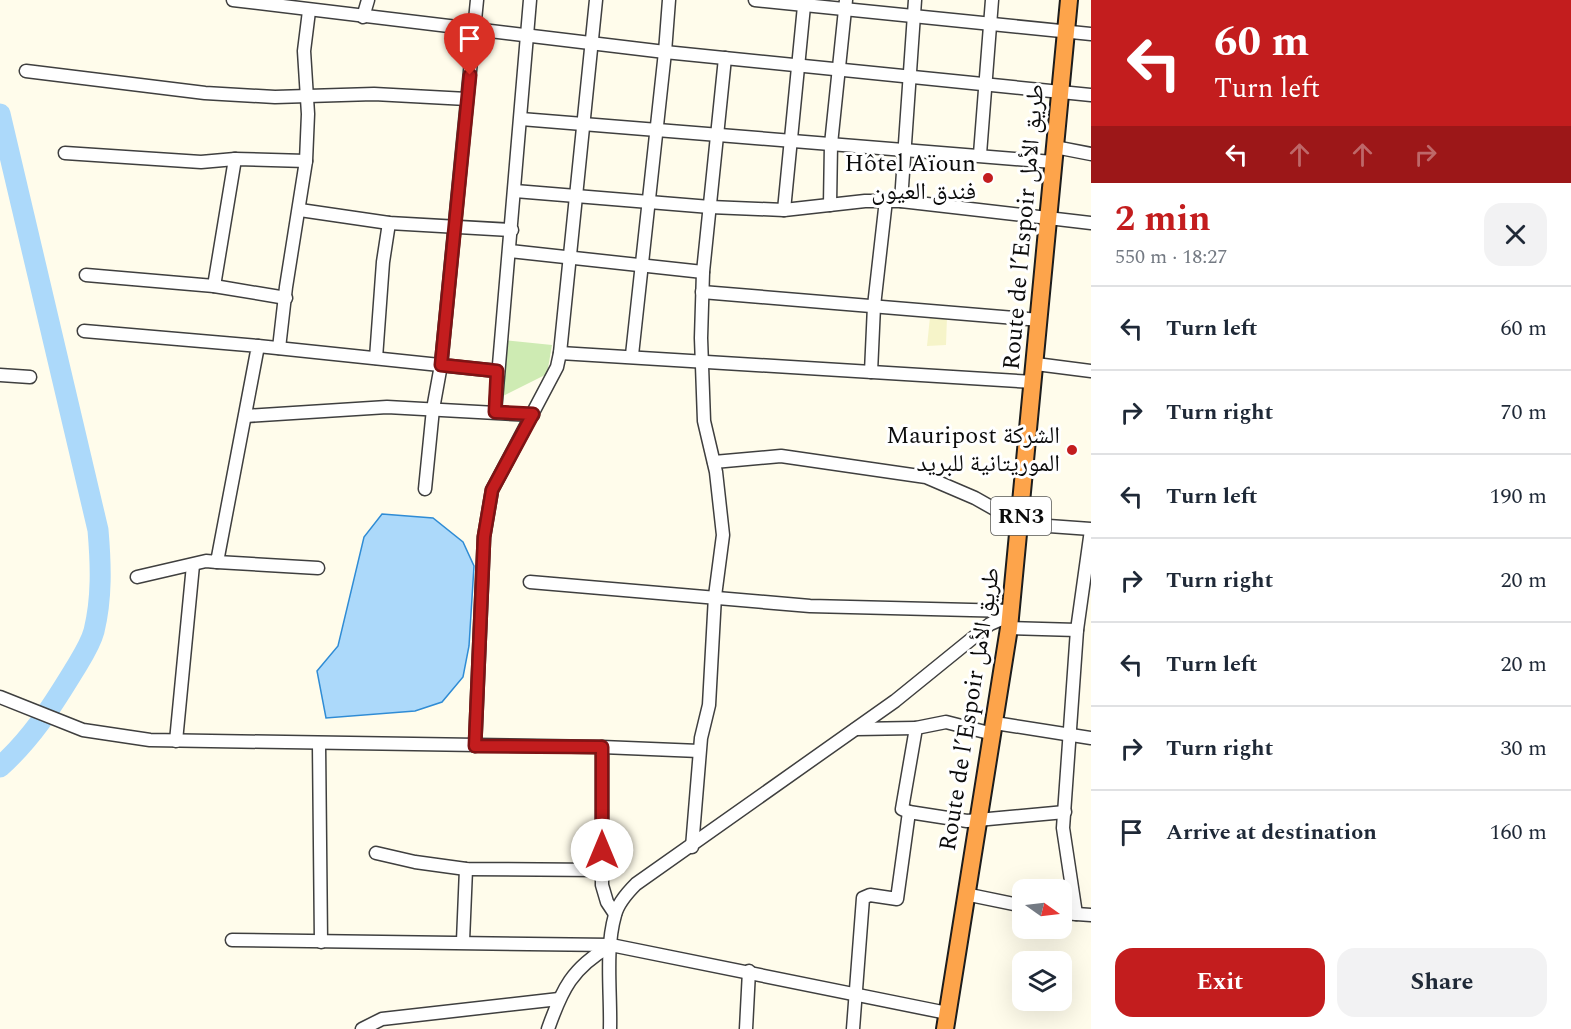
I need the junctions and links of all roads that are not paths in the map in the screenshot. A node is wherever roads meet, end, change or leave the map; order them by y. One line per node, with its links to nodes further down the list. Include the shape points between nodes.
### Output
1 (233, 0): 11 (street)
2 (368, 0): 15 (street)
3 (477, 0): 18 (street)
4 (530, 0): 21 (street)
5 (596, 0): 22 (street)
6 (669, 0): 23 (street)
7 (755, 0): 13 (street)
8 (915, 0): 16 (street)
9 (992, 0): 17 (street)
10 (1069, 0): 19 (highway, Route de l’Espoir طريق الأمل / RN3)
11 (255, 2): 14 (street)
12 (845, 5): 13 (street); 16 (street); 27 (street)
13 (804, 6): 25 (street)
14 (316, 7): 15 (street); 32 (street, via 304,51)
15 (363, 17): 18 (street)
16 (914, 17): 17 (street); 28 (street)
17 (990, 24): 19 (street); 29 (street)
18 (476, 28): 21 (street); 33 (street)
19 (1066, 32): 20 (street); 30 (highway, Route de l’Espoir طريق الأمل / RN3)
20 (1091, 34)
21 (526, 35): 22 (street); 34 (street)
22 (592, 43): 23 (street); 35 (street)
23 (665, 52): 24 (street); 36 (street)
24 (725, 58): 25 (street); 37 (street)
25 (798, 67): 27 (street); 38 (street)
26 (26, 71): 32 (street, via 205,93)
27 (840, 71): 28 (street); 39 (street)
28 (909, 77): 29 (street); 40 (street)
29 (986, 83): 30 (street); 42 (street)
30 (1060, 91): 31 (street); 43 (highway, Route de l’Espoir طريق الأمل / RN3)
31 (1091, 95)
32 (306, 96): 33 (street, via 374,94); 46 (street)
33 (467, 99): 59 (street)
34 (521, 119): 35 (street); 47 (street)
35 (584, 124): 36 (street); 48 (street)
36 (657, 129): 37 (street); 51 (street)
37 (717, 134): 38 (street); 53 (street)
38 (792, 140): 39 (street); 55 (street)
39 (831, 144): 40 (street); 52 (street)
40 (904, 149): 42 (street); 50 (street)
41 (65, 153): 45 (street, via 201,162)
42 (980, 154): 43 (street)
43 (1054, 154): 44 (street); 56 (highway, Route de l’Espoir طريق الأمل / RN3)
44 (1091, 154)
45 (235, 159): 46 (street); 66 (street)
46 (306, 161): 54 (street)
47 (515, 191): 48 (street); 60 (street)
48 (578, 195): 51 (street); 62 (street)
49 (886, 200): 50 (street); 52 (street); 69 (street)
50 (901, 201): 56 (street)
51 (649, 202): 53 (street); 63 (street)
52 (830, 205): 55 (street)
53 (710, 207): 55 (street); 64 (street)
54 (300, 210): 57 (street); 68 (street)
55 (784, 210)
56 (1049, 217): 58 (street); 70 (highway, Route de l’Espoir طريق الأمل / RN3)
57 (389, 223): 59 (street); 76 (street)
58 (1091, 223)
59 (453, 226): 60 (street); 79 (street)
60 (512, 230): 61 (street)
61 (510, 251): 62 (street); 80 (street)
62 (572, 258): 63 (street); 74 (street)
63 (642, 266): 64 (street); 75 (street)
64 (703, 272): 67 (street)
65 (86, 275): 66 (street)
66 (213, 286): 68 (street)
67 (702, 292): 69 (street); 77 (street)
68 (286, 298): 73 (street)
69 (874, 306): 70 (street); 82 (street)
70 (1040, 320): 78 (highway, Route de l’Espoir طريق الأمل / RN3)
71 (84, 331): 72 (street)
72 (258, 346): 73 (street); 89 (street)
73 (279, 348): 76 (street)
74 (560, 353): 75 (street); 88 (street)
75 (632, 355): 77 (street)
76 (376, 358): 79 (street)
77 (702, 363): 82 (street); 90 (street, via 704,421)
78 (1036, 364): 81 (street); 85 (highway, Route de l’Espoir طريق الأمل / RN3)
79 (441, 365): 80 (street); 86 (street)
80 (497, 371): 87 (street)
81 (1091, 371)
82 (871, 372): 85 (street)
83 (0, 375): 84 (street)
84 (30, 377)
85 (1034, 382): 92 (highway, Route de l’Espoir طريق الأمل / RN3)
86 (433, 409): 87 (street); 89 (street, via 336,409); 91 (street)
87 (495, 412): 88 (street)
88 (533, 414): 110 (street, via 492,490 484,537)
89 (246, 416): 94 (street)
90 (714, 462): 92 (street, via 781,456 927,477); 99 (street, via 723,535)
91 (425, 489)
92 (1021, 524): 93 (street); 100 (highway, Route de l’Espoir طريق الأمل / RN3)
93 (1091, 529): 101 (street)
94 (217, 562): 95 (street); 96 (street)
95 (193, 565): 97 (street); 108 (street)
96 (318, 568)
97 (137, 577)
98 (530, 582): 99 (street)
99 (715, 596): 100 (street); 112 (street, via 709,705)
100 (1010, 618): 101 (street); 104 (highway, Route de l’Espoir طريق الأمل / RN3); 105 (street, via 990,624)
101 (1077, 630): 106 (street)
102 (0, 697): 108 (street, via 83,730)
103 (916, 728): 104 (street, via 946,722); 105 (street); 113 (street, via 902,809)
104 (994, 728): 106 (street); 115 (highway, Route de l’Espoir طريق الأمل / RN3)
105 (856, 729): 116 (street)
106 (1068, 736): 107 (street); 114 (street)
107 (1091, 738)
108 (176, 741): 109 (street)
109 (319, 744): 110 (street); 127 (street)
110 (475, 746): 111 (street)
111 (602, 747): 112 (street); 119 (street)
112 (699, 751): 116 (street)
113 (909, 812): 115 (street); 131 (street, via 897,899 870,894 863,898)
114 (1065, 812): 115 (street); 124 (street, via 1065,847)
115 (979, 820): 120 (highway, Route de l’Espoir طريق الأمل / RN3)
116 (692, 847): 122 (street, via 636,884)
117 (376, 853): 118 (street)
118 (466, 868): 119 (street); 128 (street)
119 (601, 870): 122 (street, via 604,894)
120 (965, 894): 121 (street); 133 (highway, Route de l’Espoir طريق الأمل / RN3)
121 (1012, 904)
122 (615, 914): 129 (street)
123 (1072, 914): 124 (street)
124 (1076, 915): 125 (street)
125 (1091, 915)
126 (232, 940): 127 (street)
127 (321, 942): 128 (street)
128 (463, 942): 129 (street)
129 (611, 945): 130 (street); 132 (street, via 576,970); 136 (street)
130 (749, 971): 131 (street); 137 (street)
131 (855, 994): 133 (street); 138 (street)
132 (559, 999): 134 (street, via 382,1019); 135 (street)
133 (946, 1021)
134 (362, 1029)
135 (548, 1029)
136 (610, 1029)
137 (746, 1029)
138 (853, 1029)

